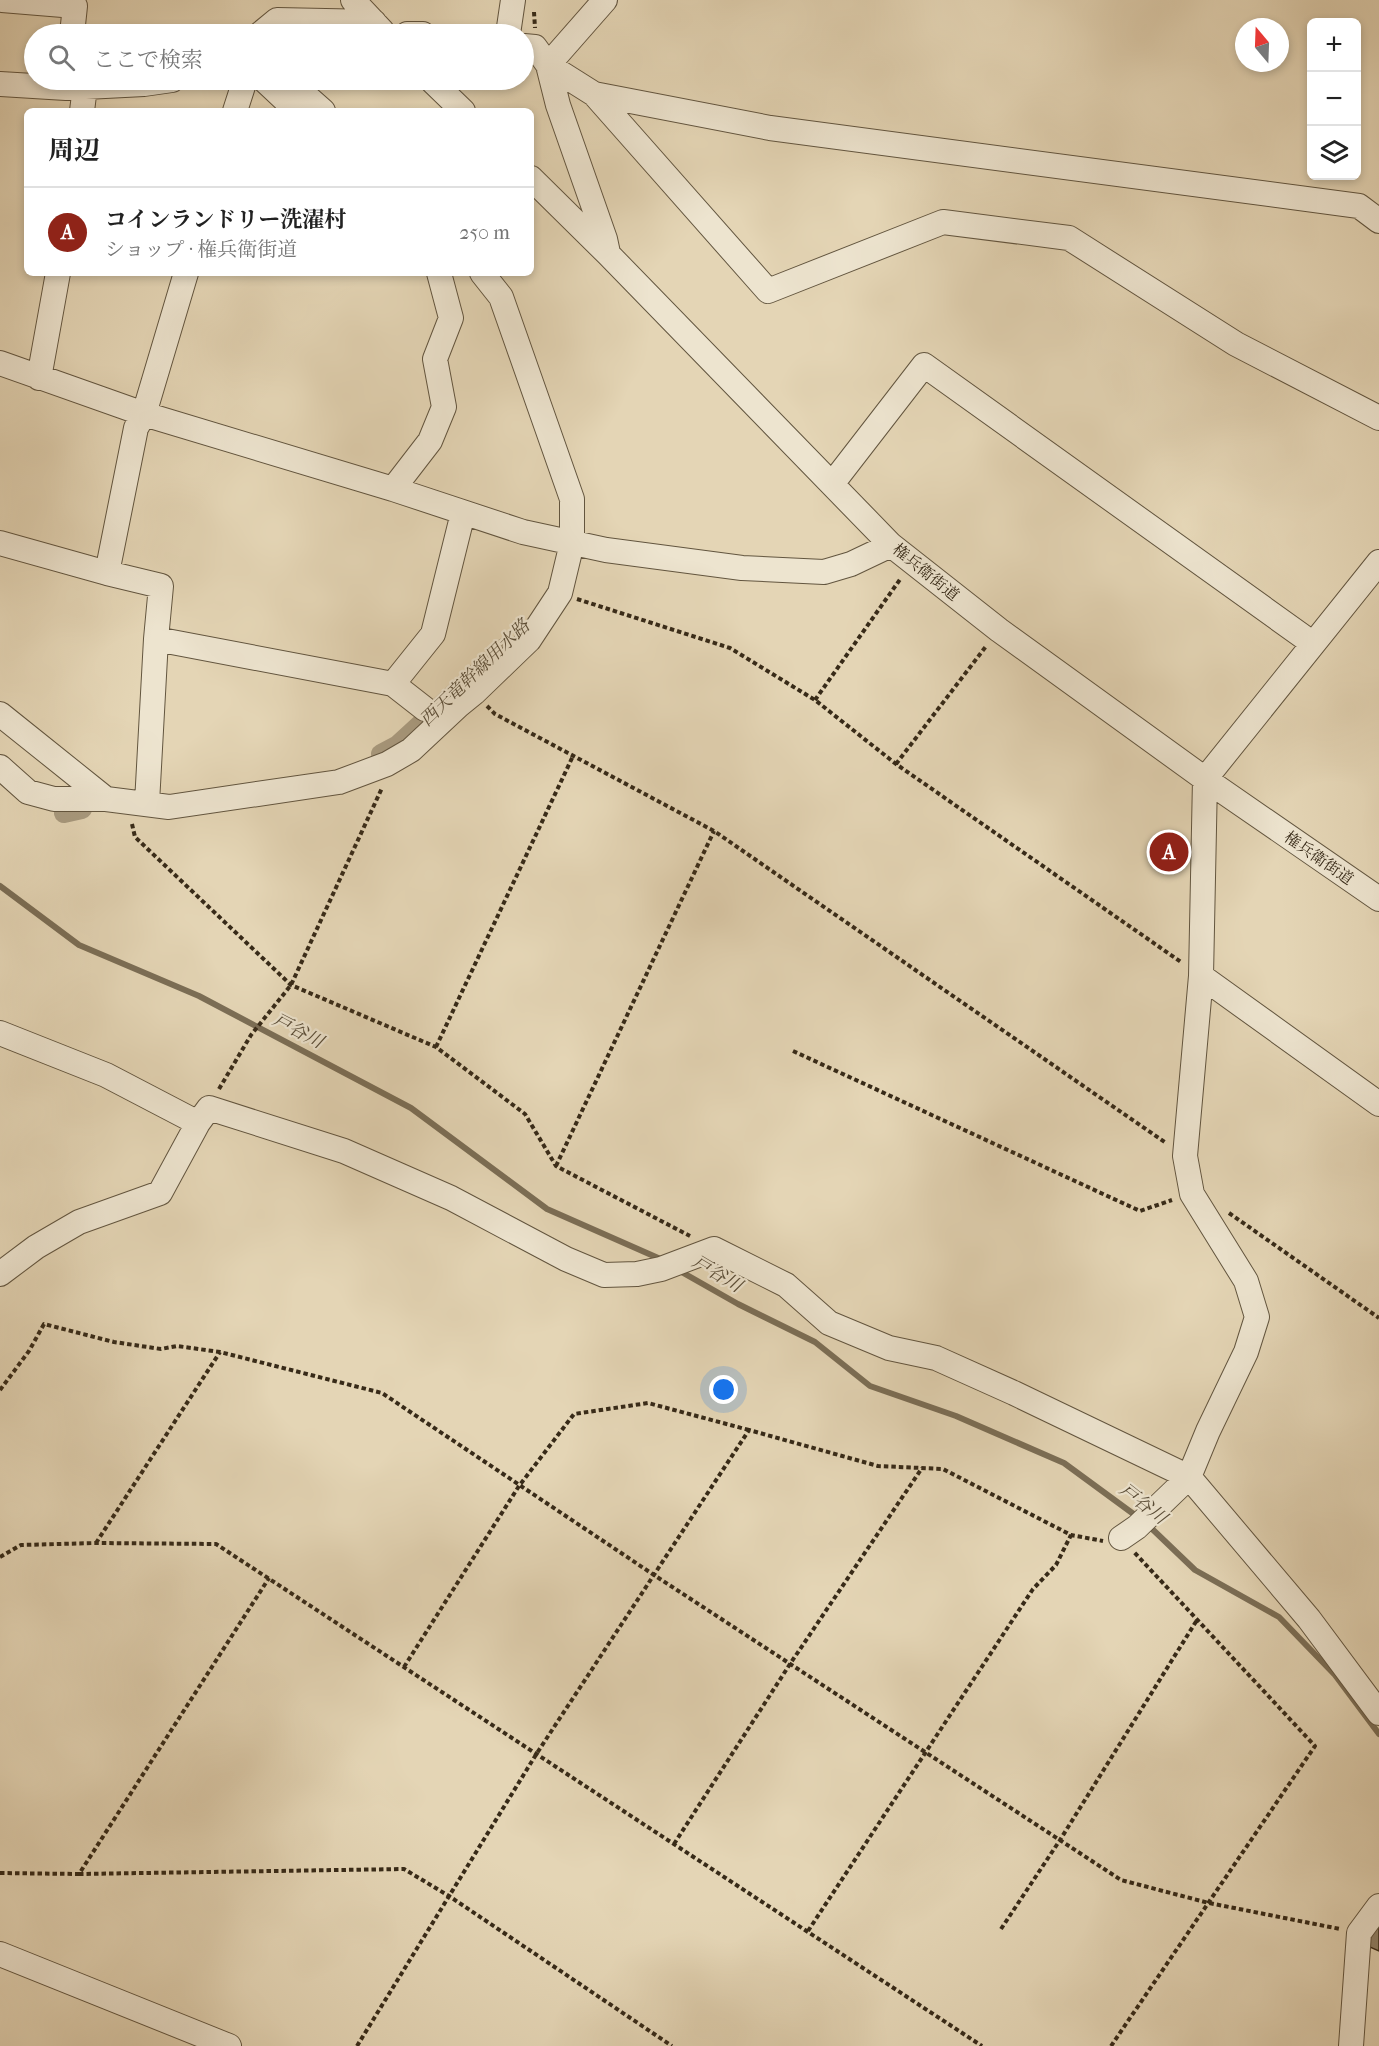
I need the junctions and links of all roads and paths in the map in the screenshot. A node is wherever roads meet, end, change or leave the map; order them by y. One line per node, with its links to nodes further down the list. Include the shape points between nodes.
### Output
1 (2, 0): 4 (street)
2 (353, 0): 9 (street)
3 (605, 0): 12 (street)
4 (28, 1): 6 (street, via 75,6)
5 (524, 5): 10 (street); 11 (path)
6 (73, 24)
7 (272, 24): 8 (street, via 277,20)
8 (328, 24)
9 (376, 24)
10 (514, 24)
11 (529, 24)
12 (536, 53): 20 (street); 29 (street, via 558,105)
13 (0, 84): 14 (street)
14 (24, 84)
15 (75, 90): 21 (street)
16 (242, 90): 22 (street)
17 (275, 90): 23 (street)
18 (299, 90): 24 (street)
19 (441, 90): 25 (street)
20 (594, 94): 27 (street, via 770,128); 37 (street, via 768,291 943,222 1069,238 1236,344)
21 (81, 108)
22 (236, 108)
23 (294, 108)
24 (320, 108)
25 (460, 108)
26 (534, 181): 29 (street, 権兵衛街道)
27 (1369, 207): 28 (street)
28 (1379, 221)
29 (608, 254): 38 (street, 権兵衛街道)
30 (57, 276): 35 (street)
31 (185, 276): 36 (street)
32 (440, 276): 39 (street, via 451,318 435,359 444,407 430,441)
33 (484, 276): 42 (street, via 501,297 572,499)
34 (0, 363): 35 (street)
35 (39, 378): 36 (street)
36 (144, 414): 39 (street); 46 (street, via 136,428)
37 (1379, 418)
38 (832, 484): 43 (street, 権兵衛街道); 50 (street, via 924,365)
39 (393, 489): 40 (street)
40 (463, 513): 42 (street); 51 (street, via 433,634)
41 (0, 543): 46 (street)
42 (572, 543): 43 (street, via 741,568 824,572); 47 (street)
43 (891, 545): 44 (street, 権兵衛街道)
44 (913, 562): 48 (street, 権兵衛街道); 53 (path)
45 (1379, 562): 50 (street)
46 (107, 573): 49 (street, via 161,585)
47 (560, 593): 52 (street, via 529,640); 53 (path, via 730,648)
48 (999, 630): 57 (path); 59 (street, 権兵衛街道)
49 (156, 639): 51 (street); 62 (street)
50 (1312, 643): 59 (street)
51 (393, 684): 54 (street)
52 (474, 693): 56 (path, via 495,714); 62 (street, via 411,750 387,764 339,782 169,807)
53 (815, 700): 57 (path)
54 (425, 709)
55 (0, 714): 61 (street)
56 (573, 756): 63 (path); 68 (path)
57 (896, 764): 65 (path)
58 (0, 767): 61 (street, via 28,792 54,799)
59 (1205, 779): 64 (street, 権兵衛街道); 65 (street)
60 (387, 781): 66 (path)
61 (106, 799): 62 (street); 66 (path, via 130,819 135,837)
62 (147, 803)
63 (714, 831): 72 (path); 73 (path)
64 (1379, 899)
65 (1201, 976): 70 (street); 72 (street)
66 (291, 985): 68 (path); 71 (path, via 251,1035)
67 (0, 1033): 71 (street)
68 (436, 1047): 73 (path, via 525,1114)
69 (793, 1050): 74 (path, via 1140,1211)
70 (1379, 1104)
71 (203, 1116): 76 (street, via 344,1151 451,1198 604,1275 638,1274); 77 (street, via 160,1193 79,1222)
72 (1185, 1156): 74 (street)
73 (556, 1166): 76 (path)
74 (1192, 1194): 83 (street, via 1246,1281 1257,1317 1246,1352)
75 (1228, 1212): 78 (path)
76 (714, 1249): 83 (street, via 786,1285 830,1323 889,1348 936,1358)
77 (0, 1274)
78 (1379, 1318)
79 (220, 1352): 80 (path, via 114,1342 44,1324); 84 (path, via 382,1393); 87 (path)
80 (0, 1390)
81 (749, 1430): 82 (path, via 878,1466); 84 (path, via 648,1403 574,1414); 89 (path)
82 (922, 1467): 86 (path, via 943,1469); 92 (path)
83 (1189, 1477): 85 (street); 94 (street, via 1309,1619)
84 (519, 1486): 89 (path); 93 (path)
85 (1138, 1525): 86 (path, via 1100,1542); 91 (path)
86 (1071, 1535): 95 (path, via 1056,1565 1033,1589)
87 (96, 1543): 88 (path, via 21,1545); 90 (path, via 216,1544)
88 (0, 1557)
89 (654, 1575): 92 (path); 96 (path)
90 (269, 1578): 93 (path); 100 (path)
91 (1197, 1620): 97 (path); 102 (path, via 1314,1746)
92 (790, 1664): 95 (path); 98 (path)
93 (404, 1667): 96 (path)
94 (1379, 1713)
95 (927, 1753): 97 (path); 105 (path)
96 (537, 1754): 98 (path); 101 (path)
97 (1060, 1840): 102 (path, via 1121,1880); 104 (path)
98 (674, 1844): 105 (path)
99 (0, 1873): 100 (path)
100 (79, 1874): 101 (path, via 404,1869)
101 (449, 1896): 109 (path); 110 (path)
102 (1209, 1904): 106 (path); 112 (path)
103 (1379, 1906): 106 (street)
104 (1001, 1929)
105 (808, 1932): 111 (path)
106 (1359, 1933): 113 (street)
107 (0, 1954): 108 (street)
108 (229, 2046)
109 (357, 2046)
110 (672, 2046)
111 (982, 2046)
112 (1111, 2046)
113 (1351, 2046)

